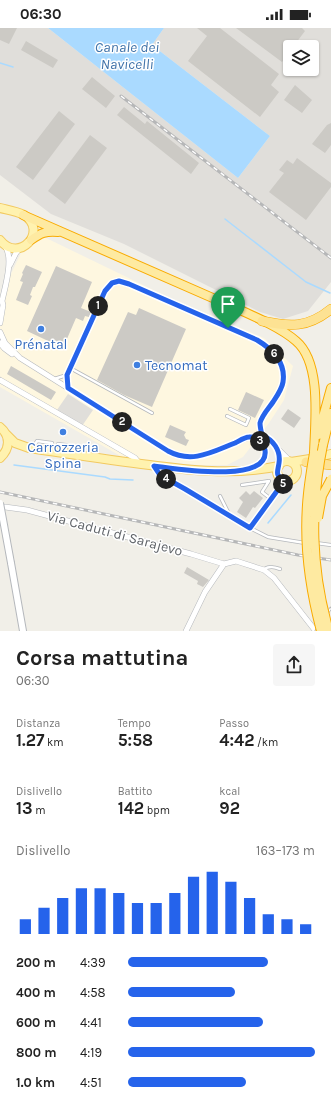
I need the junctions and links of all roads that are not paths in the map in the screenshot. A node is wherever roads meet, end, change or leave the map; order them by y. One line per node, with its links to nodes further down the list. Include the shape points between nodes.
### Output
1 (0, 208): 2 (main road)
2 (23, 215): 3 (highway); 4 (main road, via 32,225)
3 (64, 233): 4 (highway, via 46,232); 10 (highway)
4 (31, 240): 6 (main road)
5 (2, 242): 6 (main road, via 12,248); 7 (street, via 9,252)
6 (22, 247): 7 (street)
7 (8, 268): 8 (street)
8 (1, 302): 11 (street, via 3,305)
9 (331, 309): 10 (highway, via 318,318 297,325 282,325)
10 (262, 320): 36 (highway, via 291,337 301,346 310,363 315,416)
11 (0, 323)
12 (0, 332): 14 (street, via 5,343)
13 (0, 343): 14 (street)
14 (20, 358): 17 (street)
15 (70, 368): 16 (lane); 22 (lane); 27 (lane, via 105,291 112,283 119,281 129,284 260,342 274,354 283,369 283,383 262,419)
16 (67, 375): 17 (lane); 19 (lane)
17 (54, 379): 19 (street)
18 (0, 380): 38 (street, via 134,458)
19 (68, 388): 28 (street, via 180,456 204,454)
20 (331, 388): 36 (highway)
21 (230, 409): 24 (lane, via 249,418 246,425)
22 (152, 413)
23 (330, 415): 52 (highway, bridge, via 316,482)
24 (227, 416)
25 (0, 419): 26 (main road)
26 (3, 430): 31 (main road, via 15,443); 35 (main road, via 8,445)
27 (262, 435): 28 (street); 32 (street)
28 (249, 437): 43 (street, via 261,442 264,456 256,465)
29 (52, 443): 31 (lane, via 38,441)
30 (58, 444): 33 (lane, via 66,445)
31 (31, 448): 33 (main road); 35 (main road, via 12,450)
32 (278, 450): 37 (street); 41 (street)
33 (65, 453): 38 (main road)
34 (331, 454): 36 (main road)
35 (2, 456)
36 (310, 458): 37 (main road); 39 (highway); 42 (main road); 57 (highway, bridge, via 307,547)
37 (290, 462): 41 (main road, via 284,461); 42 (main road)
38 (141, 465): 40 (main road)
39 (331, 465)
40 (154, 466): 43 (main road, via 202,471); 50 (street, via 160,475)
41 (278, 468): 43 (main road); 45 (main road, via 280,478)
42 (297, 470): 45 (main road, via 294,478)
43 (241, 471)
44 (331, 479): 52 (highway, bridge, via 320,502)
45 (285, 480): 48 (street)
46 (242, 485): 48 (lane, via 269,481 262,492)
47 (220, 496): 50 (lane)
48 (272, 499): 51 (street)
49 (2, 505): 54 (street, Via Caduti di Sarajevo); 58 (street, bridge)
50 (230, 517): 51 (street)
51 (250, 528): 53 (lane, via 275,539)
52 (314, 544): 60 (highway, bridge)
53 (331, 545)
54 (224, 564): 56 (street, Via Caduti di Sarajevo, via 236,561); 59 (street, via 205,592)
55 (280, 569): 56 (lane, via 272,567)
56 (264, 570): 57 (street, via 274,578)
57 (318, 630)
58 (24, 631)
59 (186, 631)
60 (329, 631)

